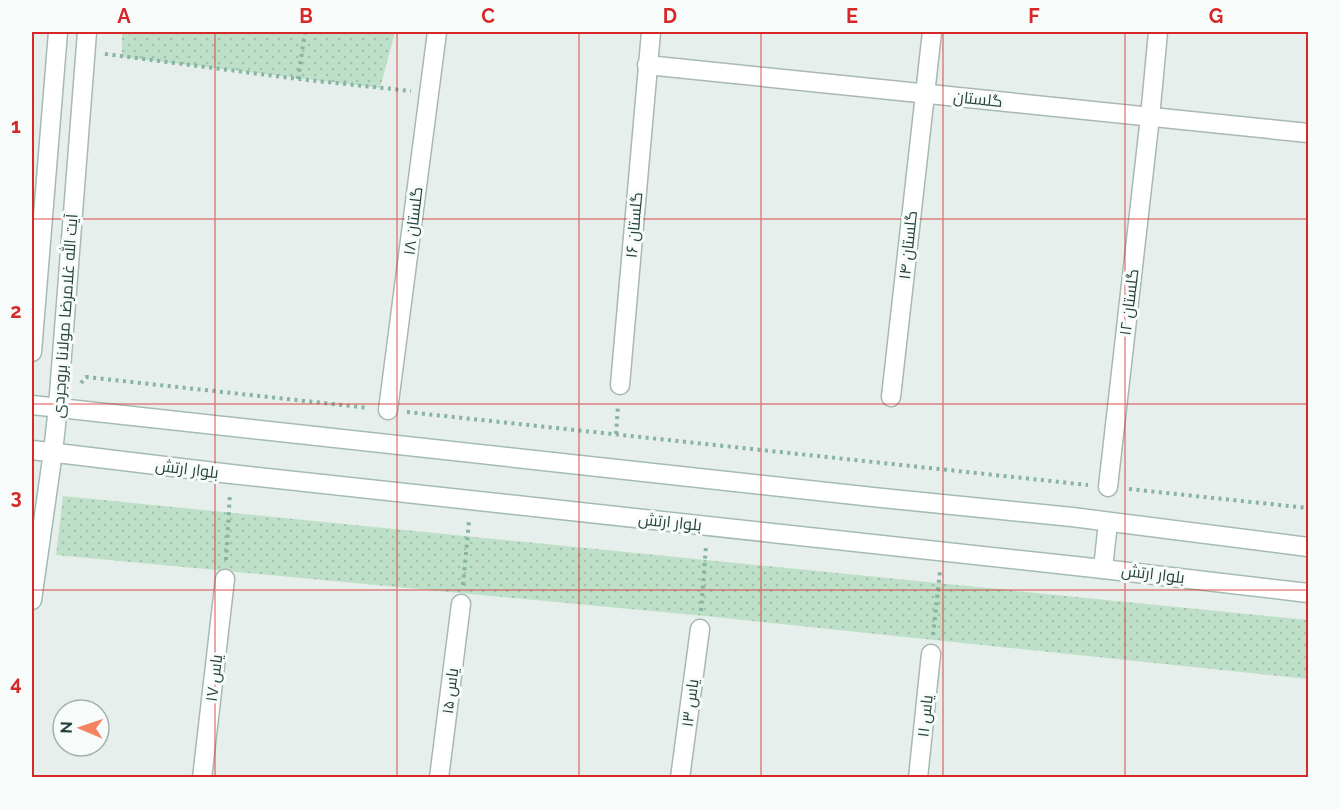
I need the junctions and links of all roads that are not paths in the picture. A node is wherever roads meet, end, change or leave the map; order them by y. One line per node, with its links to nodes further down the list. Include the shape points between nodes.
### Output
1 (58, 32): 11 (street, آیت الله غلامرضا مولانا بروجردی)
2 (87, 32): 15 (street, آیت الله غلامرضا مولانا بروجردی)
3 (436, 32): 16 (street, گلستان ۱۸)
4 (651, 32): 7 (street, گلستان ۱۶)
5 (932, 32): 8 (street, گلستان ۱۴)
6 (1158, 32): 9 (street, گلستان ۱۲)
7 (647, 65): 8 (street, گلستان); 12 (street, گلستان ۱۶)
8 (925, 94): 9 (street, گلستان); 13 (street, گلستان ۱۴)
9 (1150, 117): 10 (street, گلستان); 19 (street, گلستان ۱۲)
10 (1308, 133)
11 (32, 352)
12 (620, 385)
13 (891, 397)
14 (32, 405): 15 (street)
15 (58, 407): 18 (street, آیت الله غلامرضا مولانا بروجردی); 20 (street)
16 (388, 410)
17 (32, 450): 18 (street, بلوار ارتش)
18 (53, 452): 22 (street, بلوار ارتش); 25 (street, آیت الله غلامرضا مولانا بروجردی)
19 (1107, 487)
20 (1108, 522): 21 (street); 22 (street)
21 (1308, 547)
22 (1103, 568): 24 (street, بلوار ارتش)
23 (225, 579): 29 (street, یاس ۱۷)
24 (1308, 593)
25 (32, 600)
26 (461, 604): 30 (street, یاس ۱۵)
27 (700, 629): 31 (street, یاس ۱۳)
28 (931, 654): 32 (street, یاس ۱۱)
29 (202, 777)
30 (439, 777)
31 (681, 777)
32 (918, 777)

